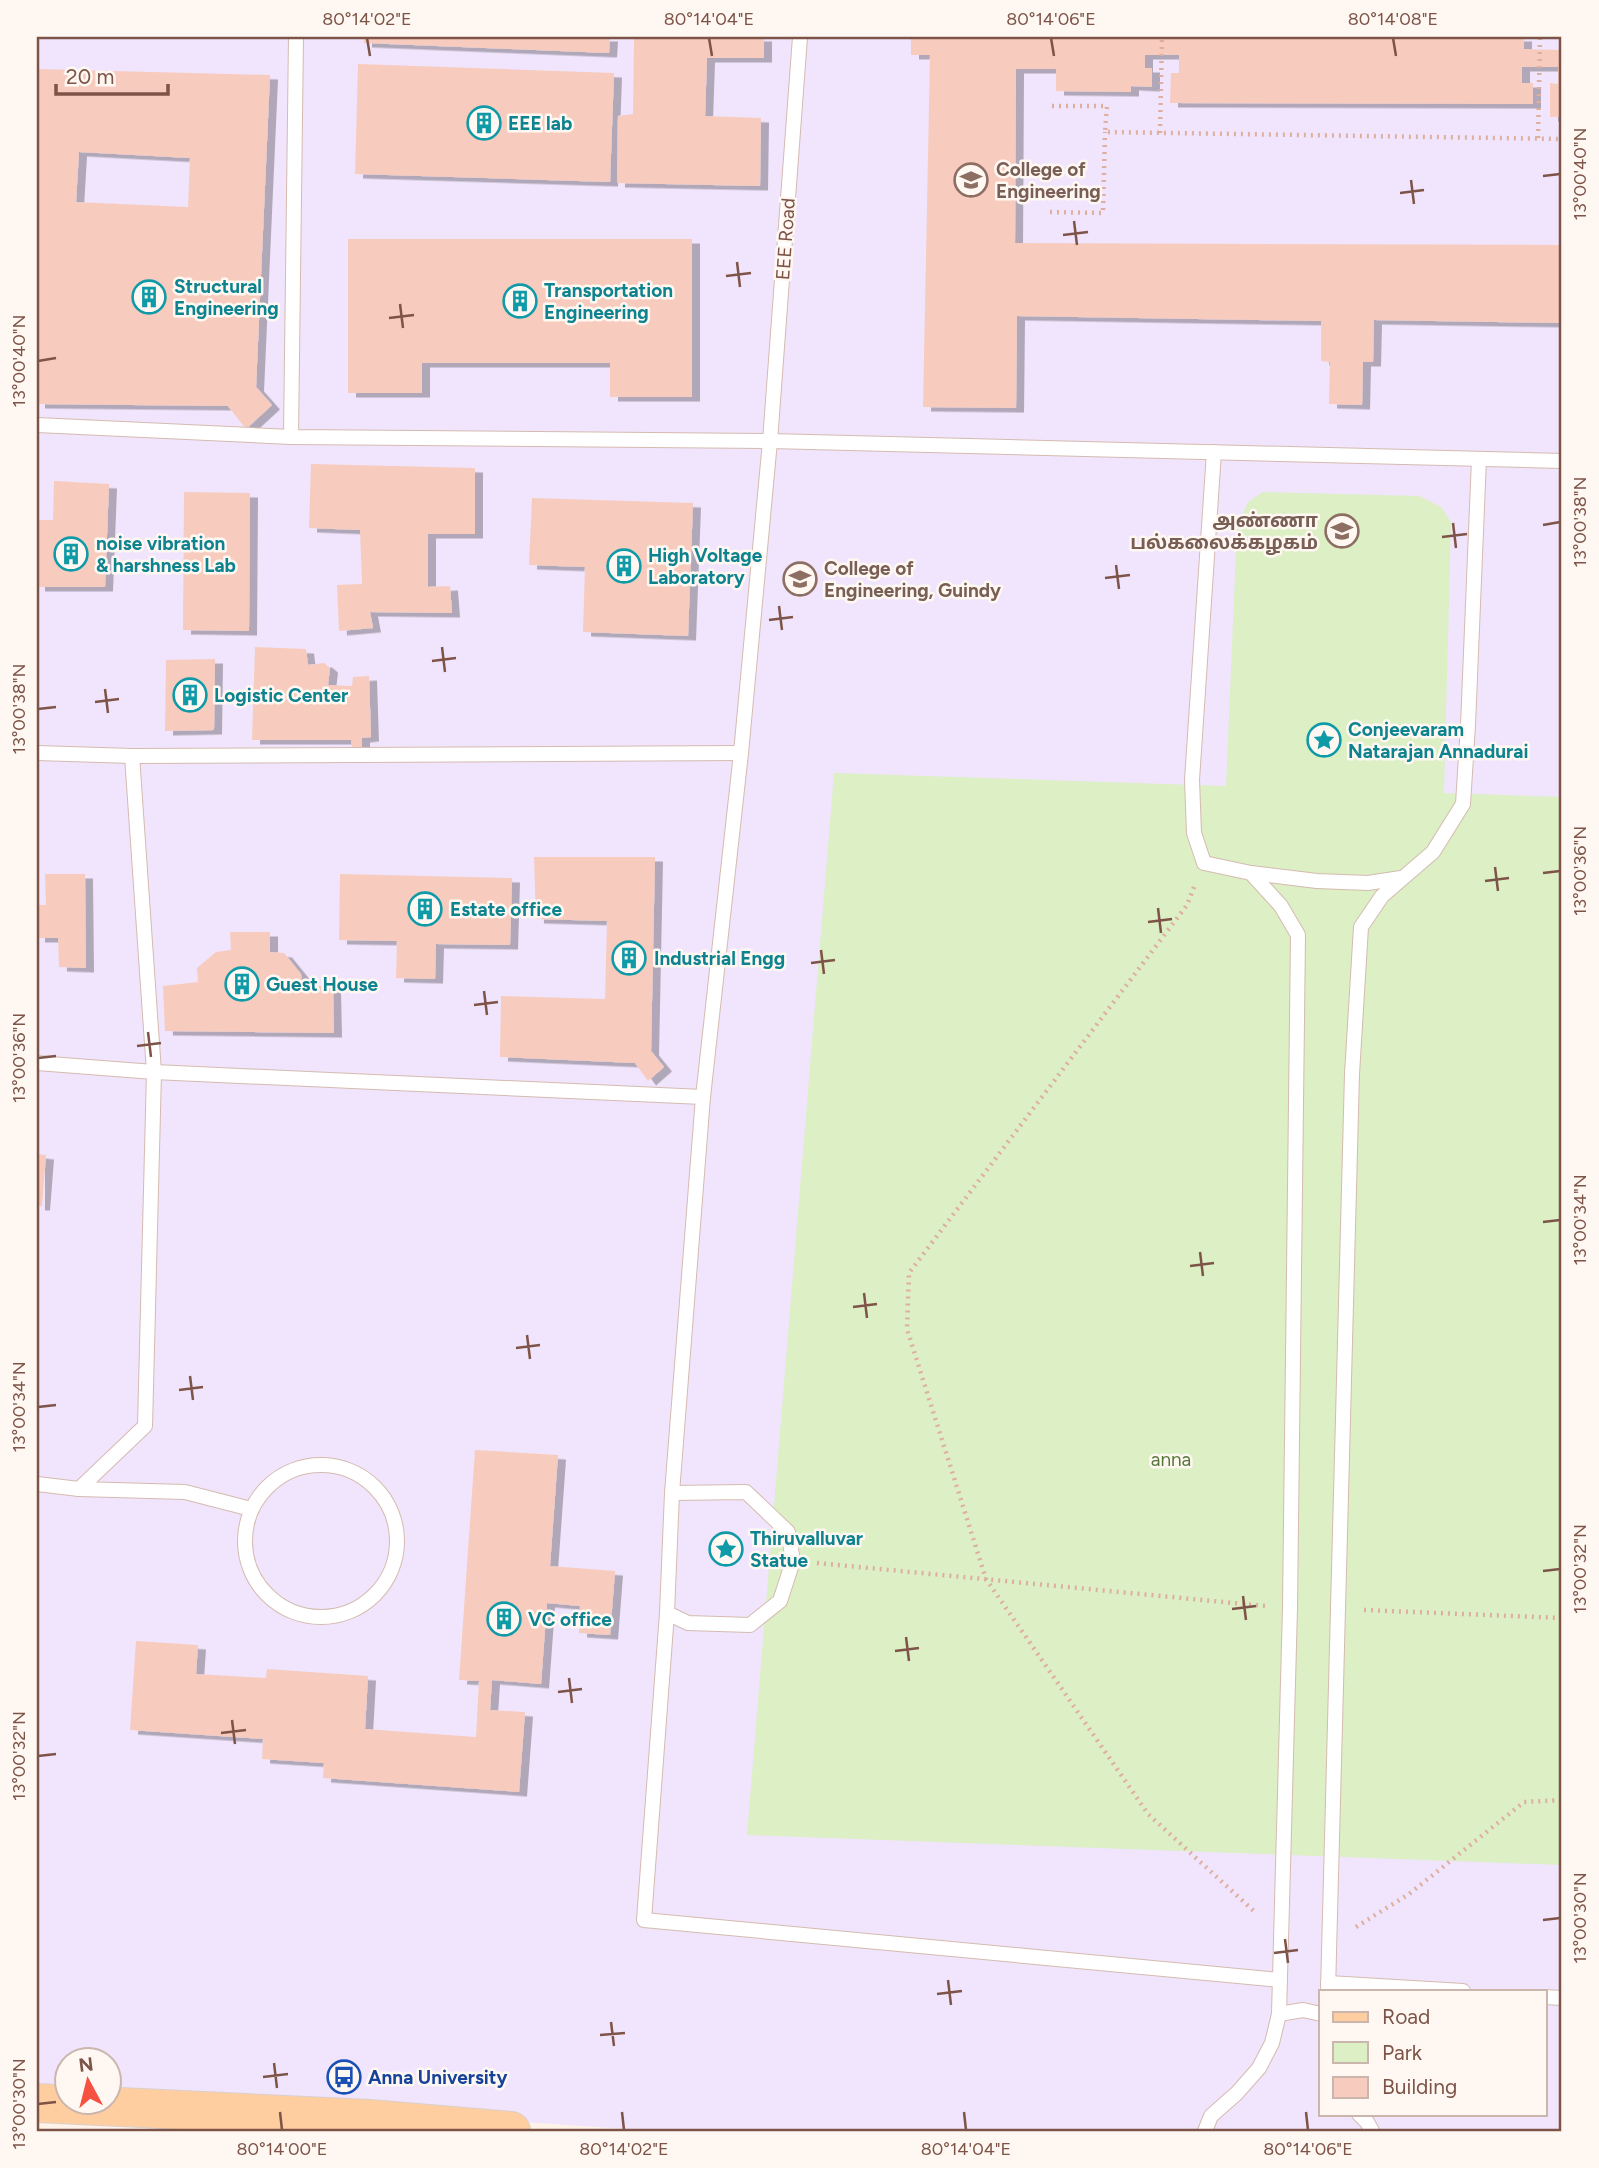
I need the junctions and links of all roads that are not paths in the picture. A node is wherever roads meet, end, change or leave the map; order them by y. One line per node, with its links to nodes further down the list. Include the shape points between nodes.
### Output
1 (296, 37): 4 (lane)
2 (800, 37): 5 (lane, EEE Road)
3 (37, 425): 4 (lane)
4 (291, 437): 5 (lane)
5 (770, 441): 6 (lane); 10 (lane, EEE Road)
6 (1214, 452): 7 (lane); 12 (lane, via 1192,780 1194,833 1204,863)
7 (1479, 459): 8 (lane); 13 (lane, via 1462,804 1433,852)
8 (1562, 461)
9 (37, 753): 11 (lane)
10 (741, 753): 11 (lane); 16 (lane, EEE Road)
11 (132, 756): 15 (lane)
12 (1251, 873): 13 (lane, via 1355,883); 22 (lane, via 1281,906 1298,935 1290,1608)
13 (1401, 878): 23 (lane, via 1381,896 1361,927 1352,1074)
14 (37, 1063): 15 (lane)
15 (154, 1072): 16 (lane); 18 (lane, via 145,1426)
16 (702, 1097): 19 (lane, EEE Road)
17 (37, 1484): 18 (lane)
18 (79, 1489): 20 (lane, via 185,1492)
19 (672, 1493): 21 (lane); 21 (lane, via 746,1492 788,1532 793,1561 780,1601 750,1625 688,1623)
20 (251, 1508): 20 (lane, via 267,1487 290,1471 317,1464 347,1469 370,1481 389,1504 398,1541 386,1582 368,1602 340,1615 313,1617 279,1605 259,1587 248,1565 244,1539)
21 (667, 1613): 22 (lane, via 644,1920)
22 (1280, 1980): 25 (lane)
23 (1328, 1987): 24 (lane)
24 (1429, 1990)
25 (1279, 2014): 26 (lane, via 1303,2010); 30 (lane, via 1272,2043 1259,2068 1211,2116)
26 (1319, 2014)
27 (37, 2103): 29 (main road, via 369,2119)
28 (1361, 2116): 31 (lane)
29 (511, 2131)
30 (1205, 2131)
31 (1372, 2131)

